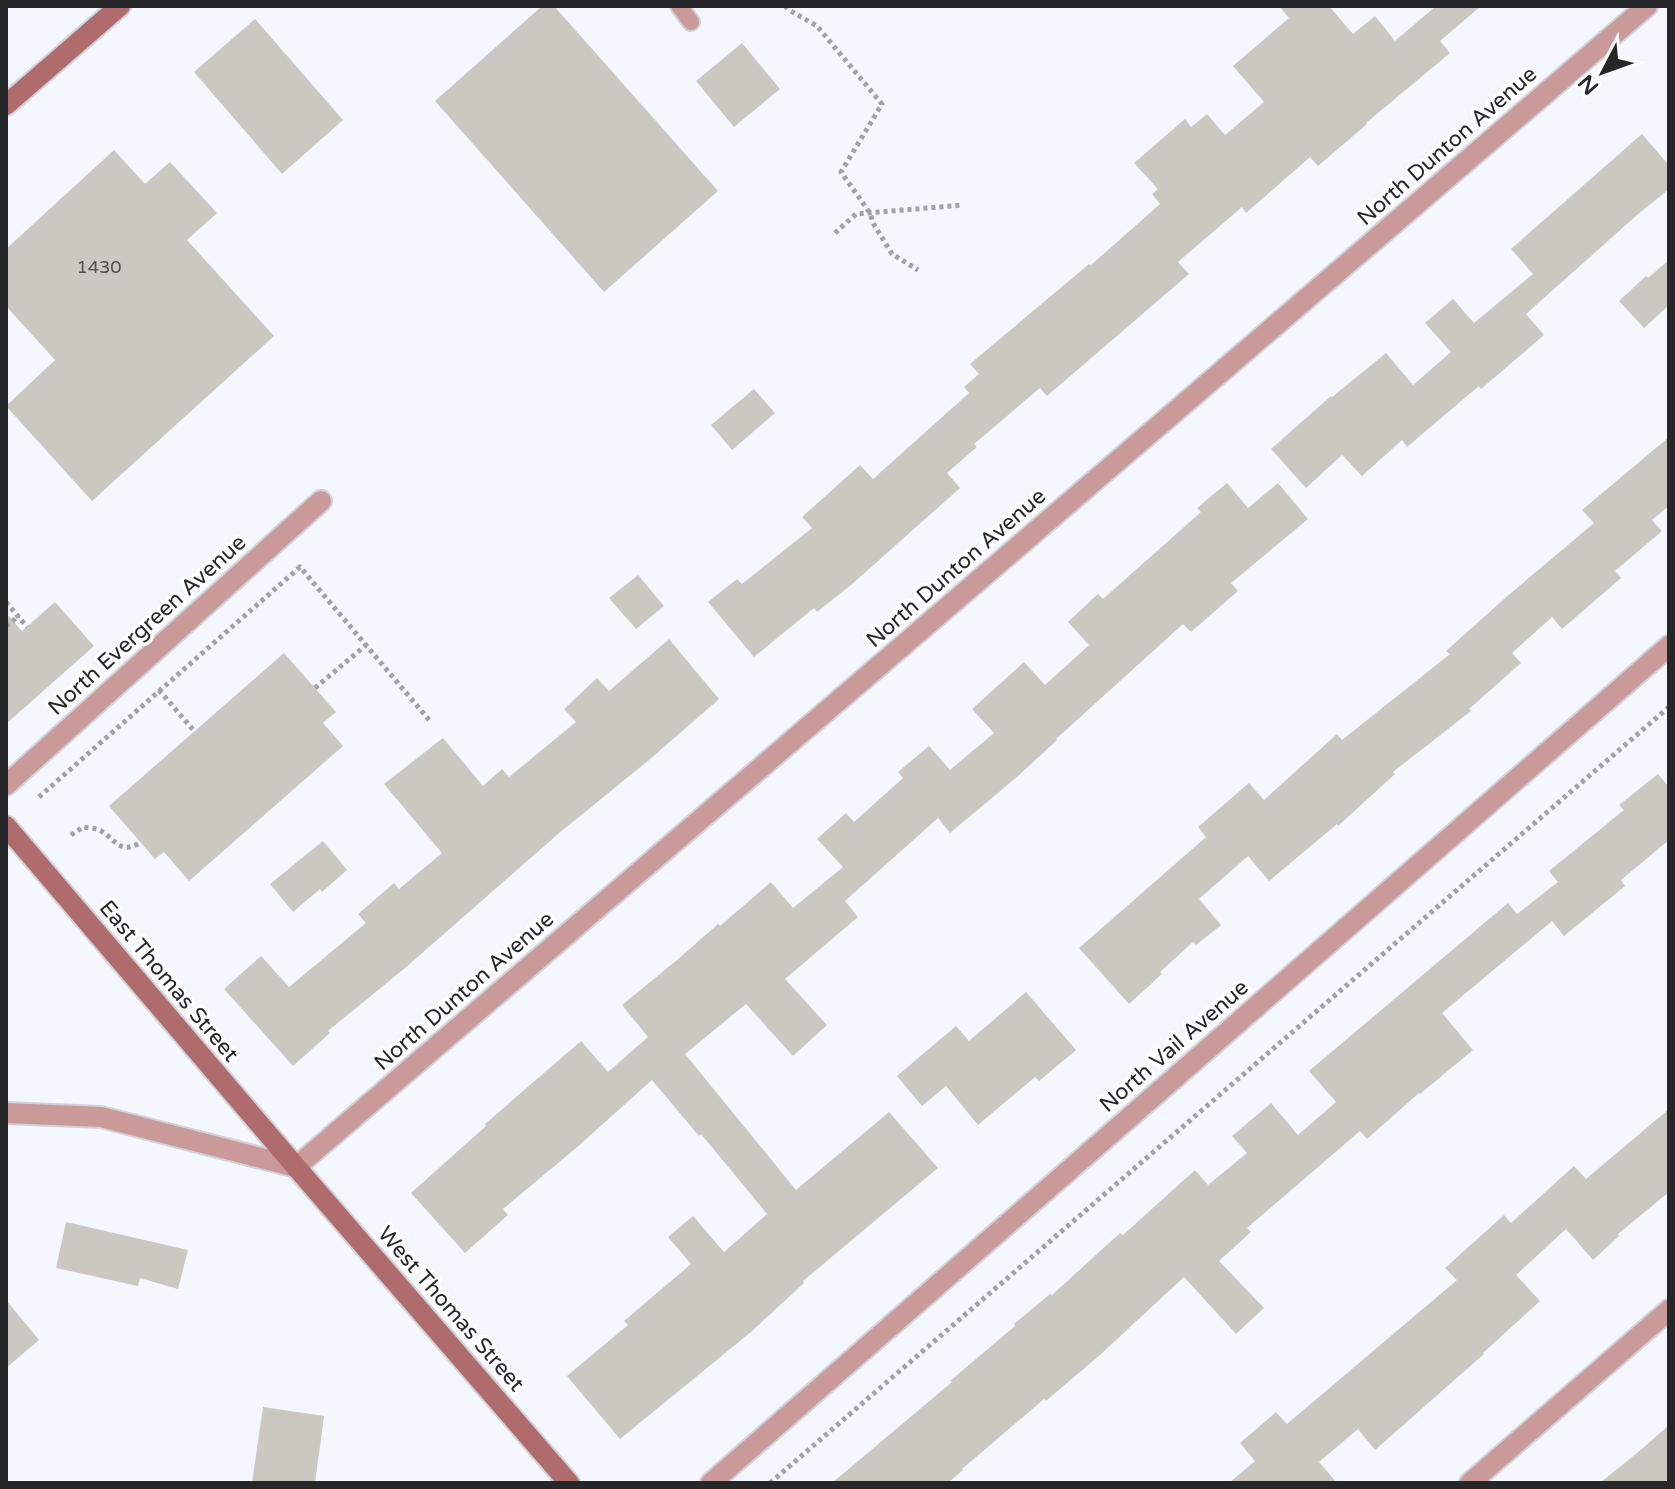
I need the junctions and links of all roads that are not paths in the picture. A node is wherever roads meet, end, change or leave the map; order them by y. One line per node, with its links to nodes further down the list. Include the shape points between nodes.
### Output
1 (120, 6): 5 (street)
2 (679, 6): 4 (lane)
3 (1647, 6): 11 (street, North Dunton Avenue)
4 (691, 22)
5 (6, 105)
6 (321, 501): 8 (street, North Evergreen Avenue)
7 (1669, 646): 14 (street, North Vail Avenue)
8 (6, 785)
9 (6, 826): 11 (street, East Thomas Street)
10 (6, 1113): 11 (street, via 101,1117)
11 (296, 1167): 13 (street, West Thomas Street)
12 (1669, 1310): 15 (street)
13 (569, 1483)
14 (711, 1483)
15 (1470, 1483)

